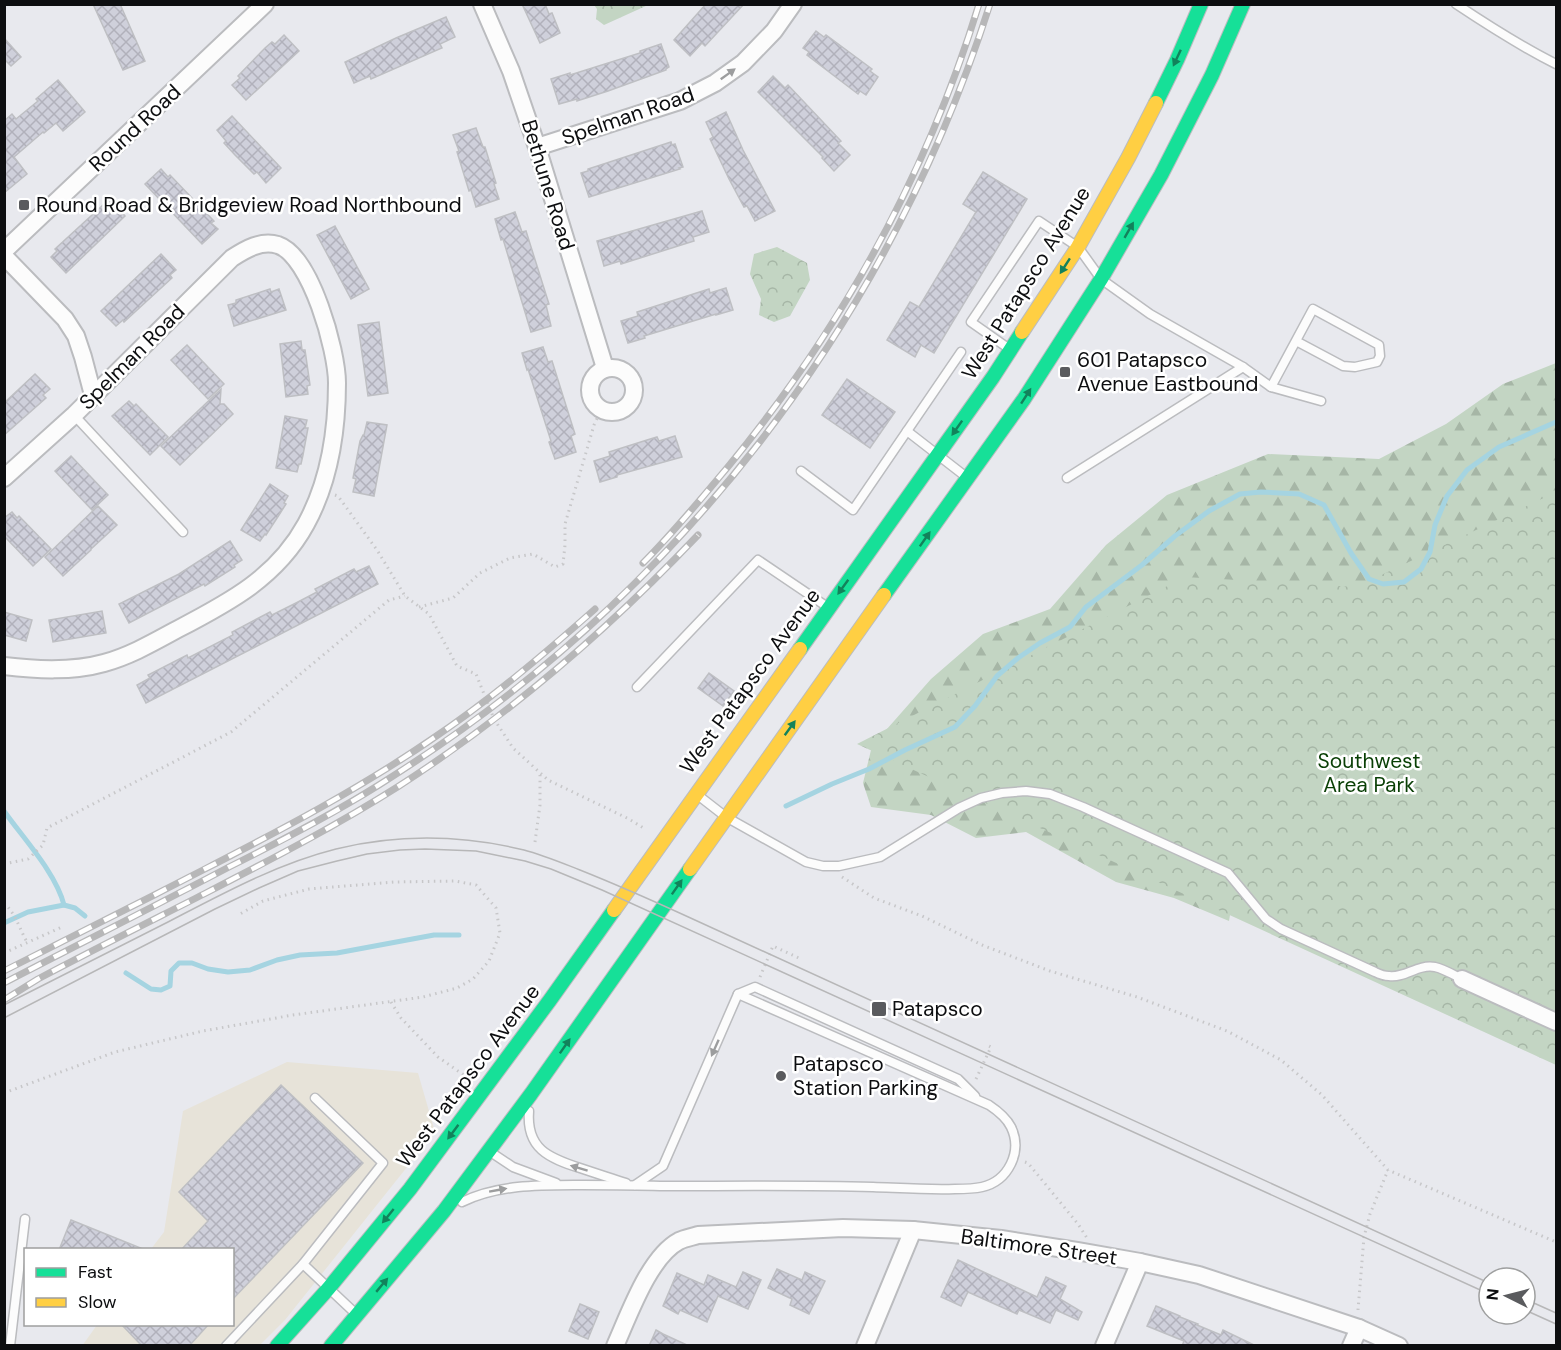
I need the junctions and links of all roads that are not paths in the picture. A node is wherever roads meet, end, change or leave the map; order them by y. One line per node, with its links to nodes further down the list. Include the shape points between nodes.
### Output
1 (265, 4): 10 (street, Round Road)
2 (482, 4): 8 (street, Bethune Road, via 511,71)
3 (793, 4): 8 (street, Spelman Road, one-way to 3, via 660,109 715,83 751,55)
4 (1202, 4): 9 (main road, West Patapsco Avenue, one-way to 9, via 1128,158)
5 (1243, 4): 11 (main road, one-way to 5, via 1166,165)
6 (1456, 4): 7 (lane)
7 (1557, 63)
8 (537, 147): 16 (street, Bethune Road)
9 (1078, 247): 11 (lane); 13 (main road, West Patapsco Avenue, one-way to 13); 13 (lane, via 1039,220 970,322)
10 (4, 253): 18 (street, via 75,336)
11 (1101, 279): 15 (lane, via 1150,314); 25 (main road, one-way to 11)
12 (1296, 340): 12 (lane, via 1343,366 1377,362 1380,356 1379,345 1313,309); 17 (lane)
13 (1011, 350): 22 (main road, West Patapsco Avenue, one-way to 22)
14 (961, 352): 21 (lane)
15 (1243, 367): 17 (lane); 26 (lane)
16 (605, 368): 16 (street, via 591,381 590,392 593,402 613,413 625,409 635,391 626,372 616,367)
17 (1271, 387): 19 (lane)
18 (93, 395): 20 (street, Spelman Road); 29 (street, Spelman Road, via 232,258 263,243 287,249 311,285 333,348 337,381 335,417 321,491 306,525 287,552 258,582 216,610 104,663 68,670)
19 (1321, 401)
20 (74, 415): 24 (street, Spelman Road); 27 (lane)
21 (907, 431): 22 (lane); 23 (lane, via 853,510)
22 (938, 455): 25 (lane); 28 (main road, West Patapsco Avenue, one-way to 28)
23 (801, 471)
24 (4, 478)
25 (968, 478): 32 (main road, one-way to 25)
26 (1067, 478)
27 (183, 532)
28 (829, 608): 30 (lane, via 758,560); 31 (main road, West Patapsco Avenue)
29 (4, 666)
30 (637, 687)
31 (696, 794): 32 (lane); 35 (main road, West Patapsco Avenue)
32 (726, 817): 33 (lane, via 806,862 839,866 880,857 981,798 1026,791 1050,794 1228,873 1266,919 1375,972 1402,975 1414,969 1437,967); 37 (main road, one-way to 32)
33 (1462, 979): 36 (street)
34 (738, 994): 39 (lane); 39 (lane, via 755,987 958,1079); 43 (lane, one-way to 43, via 663,1166)
35 (550, 1000): 40 (main road, via 545,1020 480,1112); 41 (main road, West Patapsco Avenue, one-way to 41)
36 (1557, 1022)
37 (531, 1094): 40 (main road); 43 (lane, one-way to 37, via 552,1159 537,1147 529,1130)
38 (315, 1098): 48 (lane, via 383,1163)
39 (980, 1101): 43 (lane, via 998,1111 1011,1127 1016,1142 1010,1167 1003,1177 981,1188)
40 (489, 1151): 41 (main road, via 464,1149); 42 (lane, via 513,1167); 44 (main road)
41 (424, 1170): 49 (main road, West Patapsco Avenue, one-way to 49)
42 (562, 1185): 43 (lane); 44 (lane, one-way to 42, via 490,1191)
43 (635, 1185)
44 (444, 1211): 50 (main road, one-way to 44)
45 (25, 1219): 52 (lane)
46 (913, 1230): 47 (street, Baltimore Street, via 1001,1239); 56 (street, Baltimore Street, via 843,1228 698,1235 680,1240 648,1275); 57 (street)
47 (1140, 1262): 51 (street, Baltimore Street, via 1199,1275); 58 (street)
48 (303, 1264): 49 (lane); 53 (lane)
49 (328, 1288): 50 (lane); 54 (main road, West Patapsco Avenue)
50 (357, 1315): 55 (main road)
51 (1359, 1328): 59 (street); 60 (street, Baltimore Street)
52 (10, 1346)
53 (226, 1346)
54 (277, 1346)
55 (331, 1346)
56 (615, 1346)
57 (865, 1346)
58 (1104, 1346)
59 (1351, 1346)
60 (1399, 1346)

